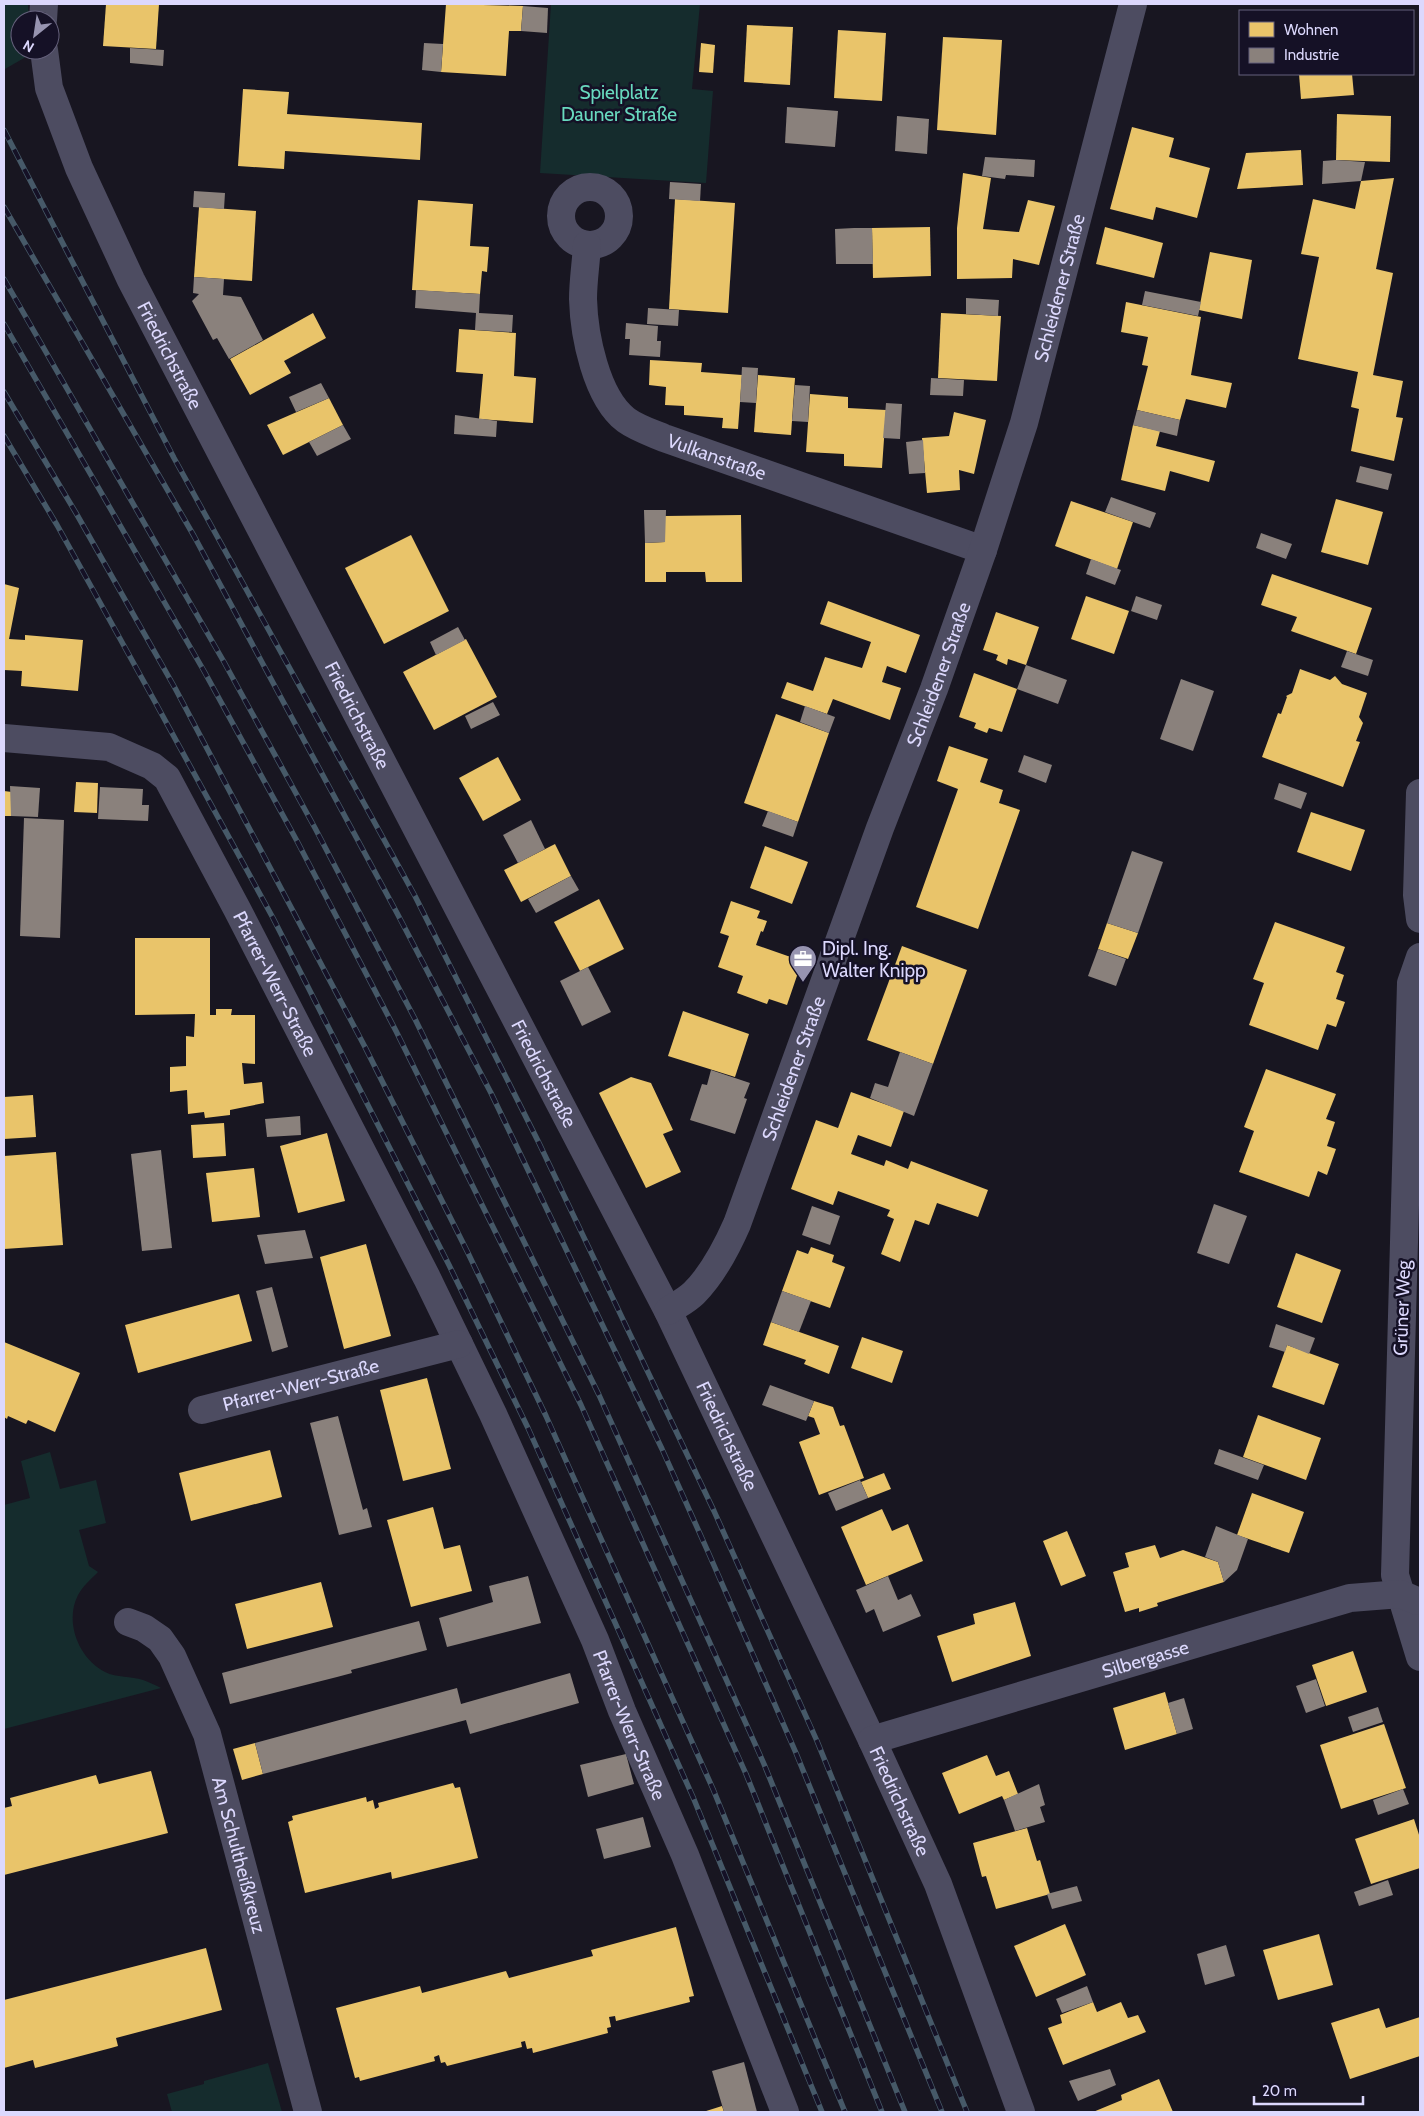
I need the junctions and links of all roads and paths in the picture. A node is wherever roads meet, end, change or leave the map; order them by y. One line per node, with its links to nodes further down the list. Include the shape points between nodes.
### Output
1 (1133, 4): 4 (street, Schleidener Straße, via 1024,423)
2 (46, 60): 9 (street, Friedrichstraße, via 60,120 131,280)
3 (587, 245): 4 (street, Vulkanstraße, via 584,299 589,346 611,403 626,420 664,438)
4 (983, 550): 9 (street, Schleidener Straße, via 737,1224 725,1250 693,1294)
5 (4, 738): 10 (street, Pfarrer-Werr-Straße, via 109,747 152,766 167,778)
6 (1420, 793): 7 (street, via 1417,895)
7 (1420, 919)
8 (1420, 957): 12 (street, Grüner Weg, via 1411,983 1395,1576)
9 (668, 1311): 15 (street, Friedrichstraße)
10 (459, 1344): 11 (street, Pfarrer-Werr-Straße); 17 (street, Pfarrer-Werr-Straße, via 595,1640 622,1711 685,1855)
11 (202, 1410)
12 (1410, 1598): 14 (street, Grüner Weg); 15 (street, Silbergasse, via 1350,1598)
13 (128, 1622): 16 (street, Am Schultheißkreuz, via 160,1639 172,1656 206,1734)
14 (1420, 1656)
15 (872, 1740): 18 (street, Friedrichstraße, via 938,1884)
16 (308, 2112)
17 (785, 2112)
18 (1021, 2112)

